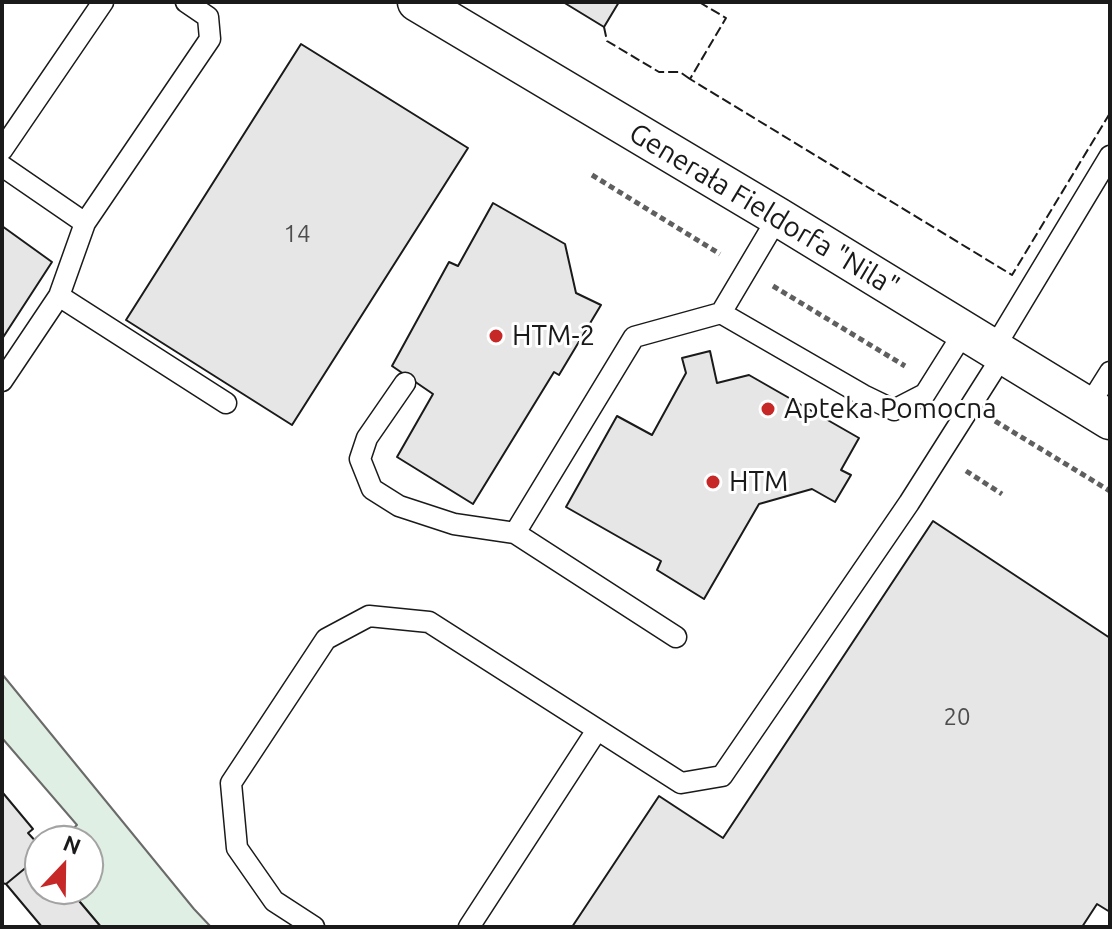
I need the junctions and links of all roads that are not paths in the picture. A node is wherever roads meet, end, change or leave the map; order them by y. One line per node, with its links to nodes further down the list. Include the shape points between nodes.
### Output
1 (103, 2): 4 (lane)
2 (186, 2): 8 (lane, via 208,17 210,39)
3 (417, 2): 7 (street, Generała Fieldorfa "Nila")
4 (2, 150)
5 (1110, 156): 11 (lane)
6 (2, 166): 8 (lane)
7 (778, 217): 10 (lane); 11 (street, Generała Fieldorfa "Nila")
8 (85, 223): 9 (lane)
9 (59, 296): 13 (lane); 15 (lane)
10 (721, 313): 11 (lane, via 894,410 925,394 931,383); 17 (lane, via 634,337)
11 (987, 345): 16 (street, Generała Fieldorfa "Nila"); 19 (lane, via 971,407 722,776 681,783)
12 (1110, 372): 16 (lane)
13 (2, 381)
14 (405, 383): 17 (lane, via 367,438 360,459 372,489 399,506 454,524)
15 (226, 403)
16 (1099, 414)
17 (515, 533): 18 (lane)
18 (676, 637)
19 (597, 730): 20 (lane, via 429,622 369,616 326,639 231,783 237,848 274,901); 21 (lane)
20 (314, 927)
21 (469, 927)

